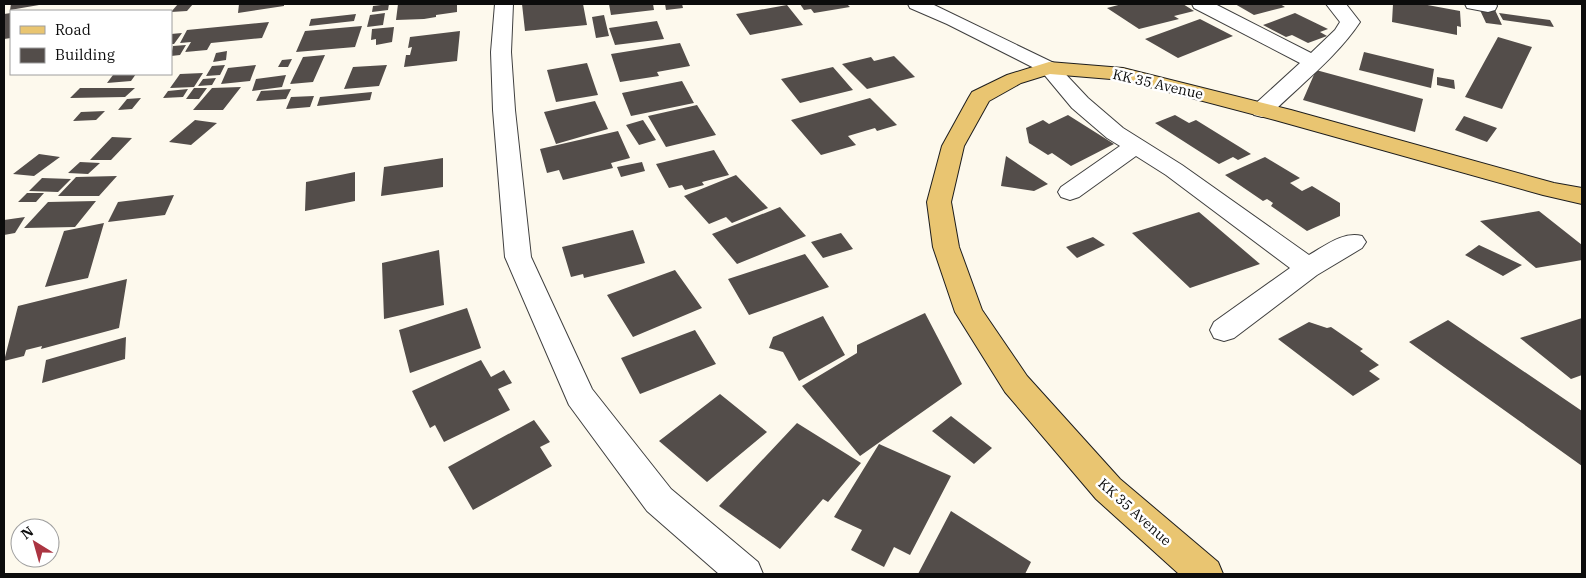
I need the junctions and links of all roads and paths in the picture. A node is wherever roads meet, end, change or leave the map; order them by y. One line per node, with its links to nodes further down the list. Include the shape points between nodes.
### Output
1 (504, 4): 14 (street, via 501,52 504,110 518,257 580,396 659,500)
2 (916, 4): 6 (street)
3 (1201, 4): 5 (street)
4 (1335, 4): 5 (street, via 1350,22)
5 (1313, 62): 7 (street)
6 (1049, 68): 7 (main road, KK 35 Avenue, via 1123,74); 8 (street, via 1080,103); 15 (main road, KK 35 Avenue, via 1014,79 980,97 953,146 939,202 946,247 969,312 1016,384 1108,489)
7 (1262, 110): 10 (main road, KK 35 Avenue)
8 (1136, 146): 9 (street); 12 (street)
9 (1070, 192)
10 (1582, 196)
11 (1353, 242): 12 (street)
12 (1308, 268): 13 (street)
13 (1224, 330)
14 (745, 574)
15 (1205, 574)

